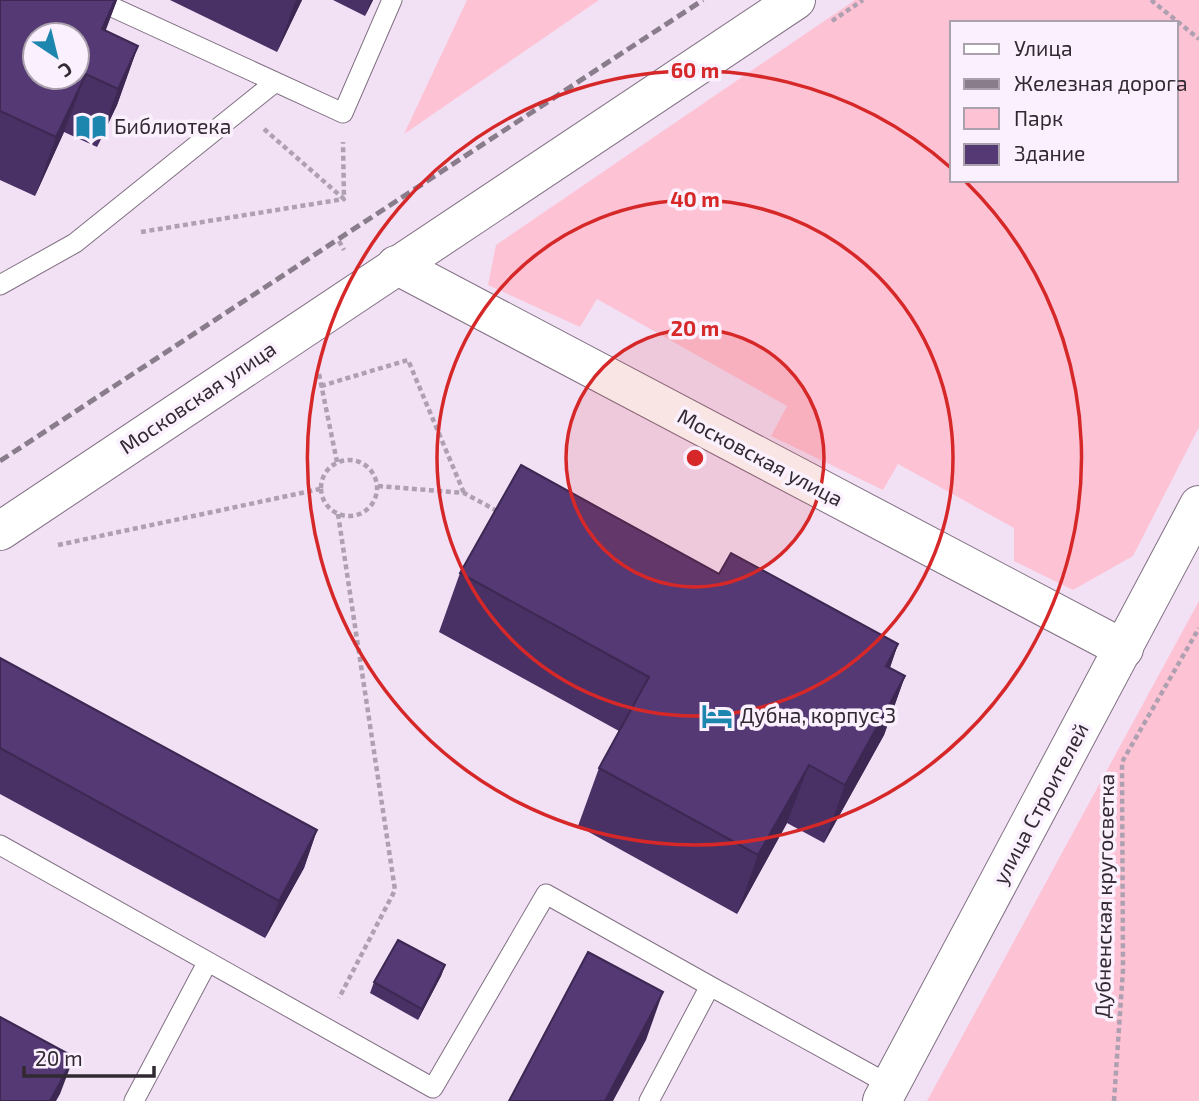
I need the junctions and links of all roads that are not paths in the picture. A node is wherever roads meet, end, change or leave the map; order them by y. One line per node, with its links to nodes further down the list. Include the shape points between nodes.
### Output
1 (97, 0): 4 (lane)
2 (392, 0): 4 (lane, via 343,113)
3 (796, 0): 5 (street, Московская улица)
4 (274, 83): 6 (lane, via 75,243)
5 (396, 265): 8 (street, Московская улица); 9 (street, Московская улица)
6 (0, 285)
7 (1199, 505): 9 (street, улица Строителей)
8 (0, 531)
9 (1125, 649): 13 (street, улица Строителей)
10 (0, 845): 11 (lane)
11 (206, 963): 12 (lane, via 433,1088 546,894); 14 (lane)
12 (710, 986): 13 (lane); 15 (lane)
13 (886, 1093)
14 (134, 1101)
15 (649, 1101)

